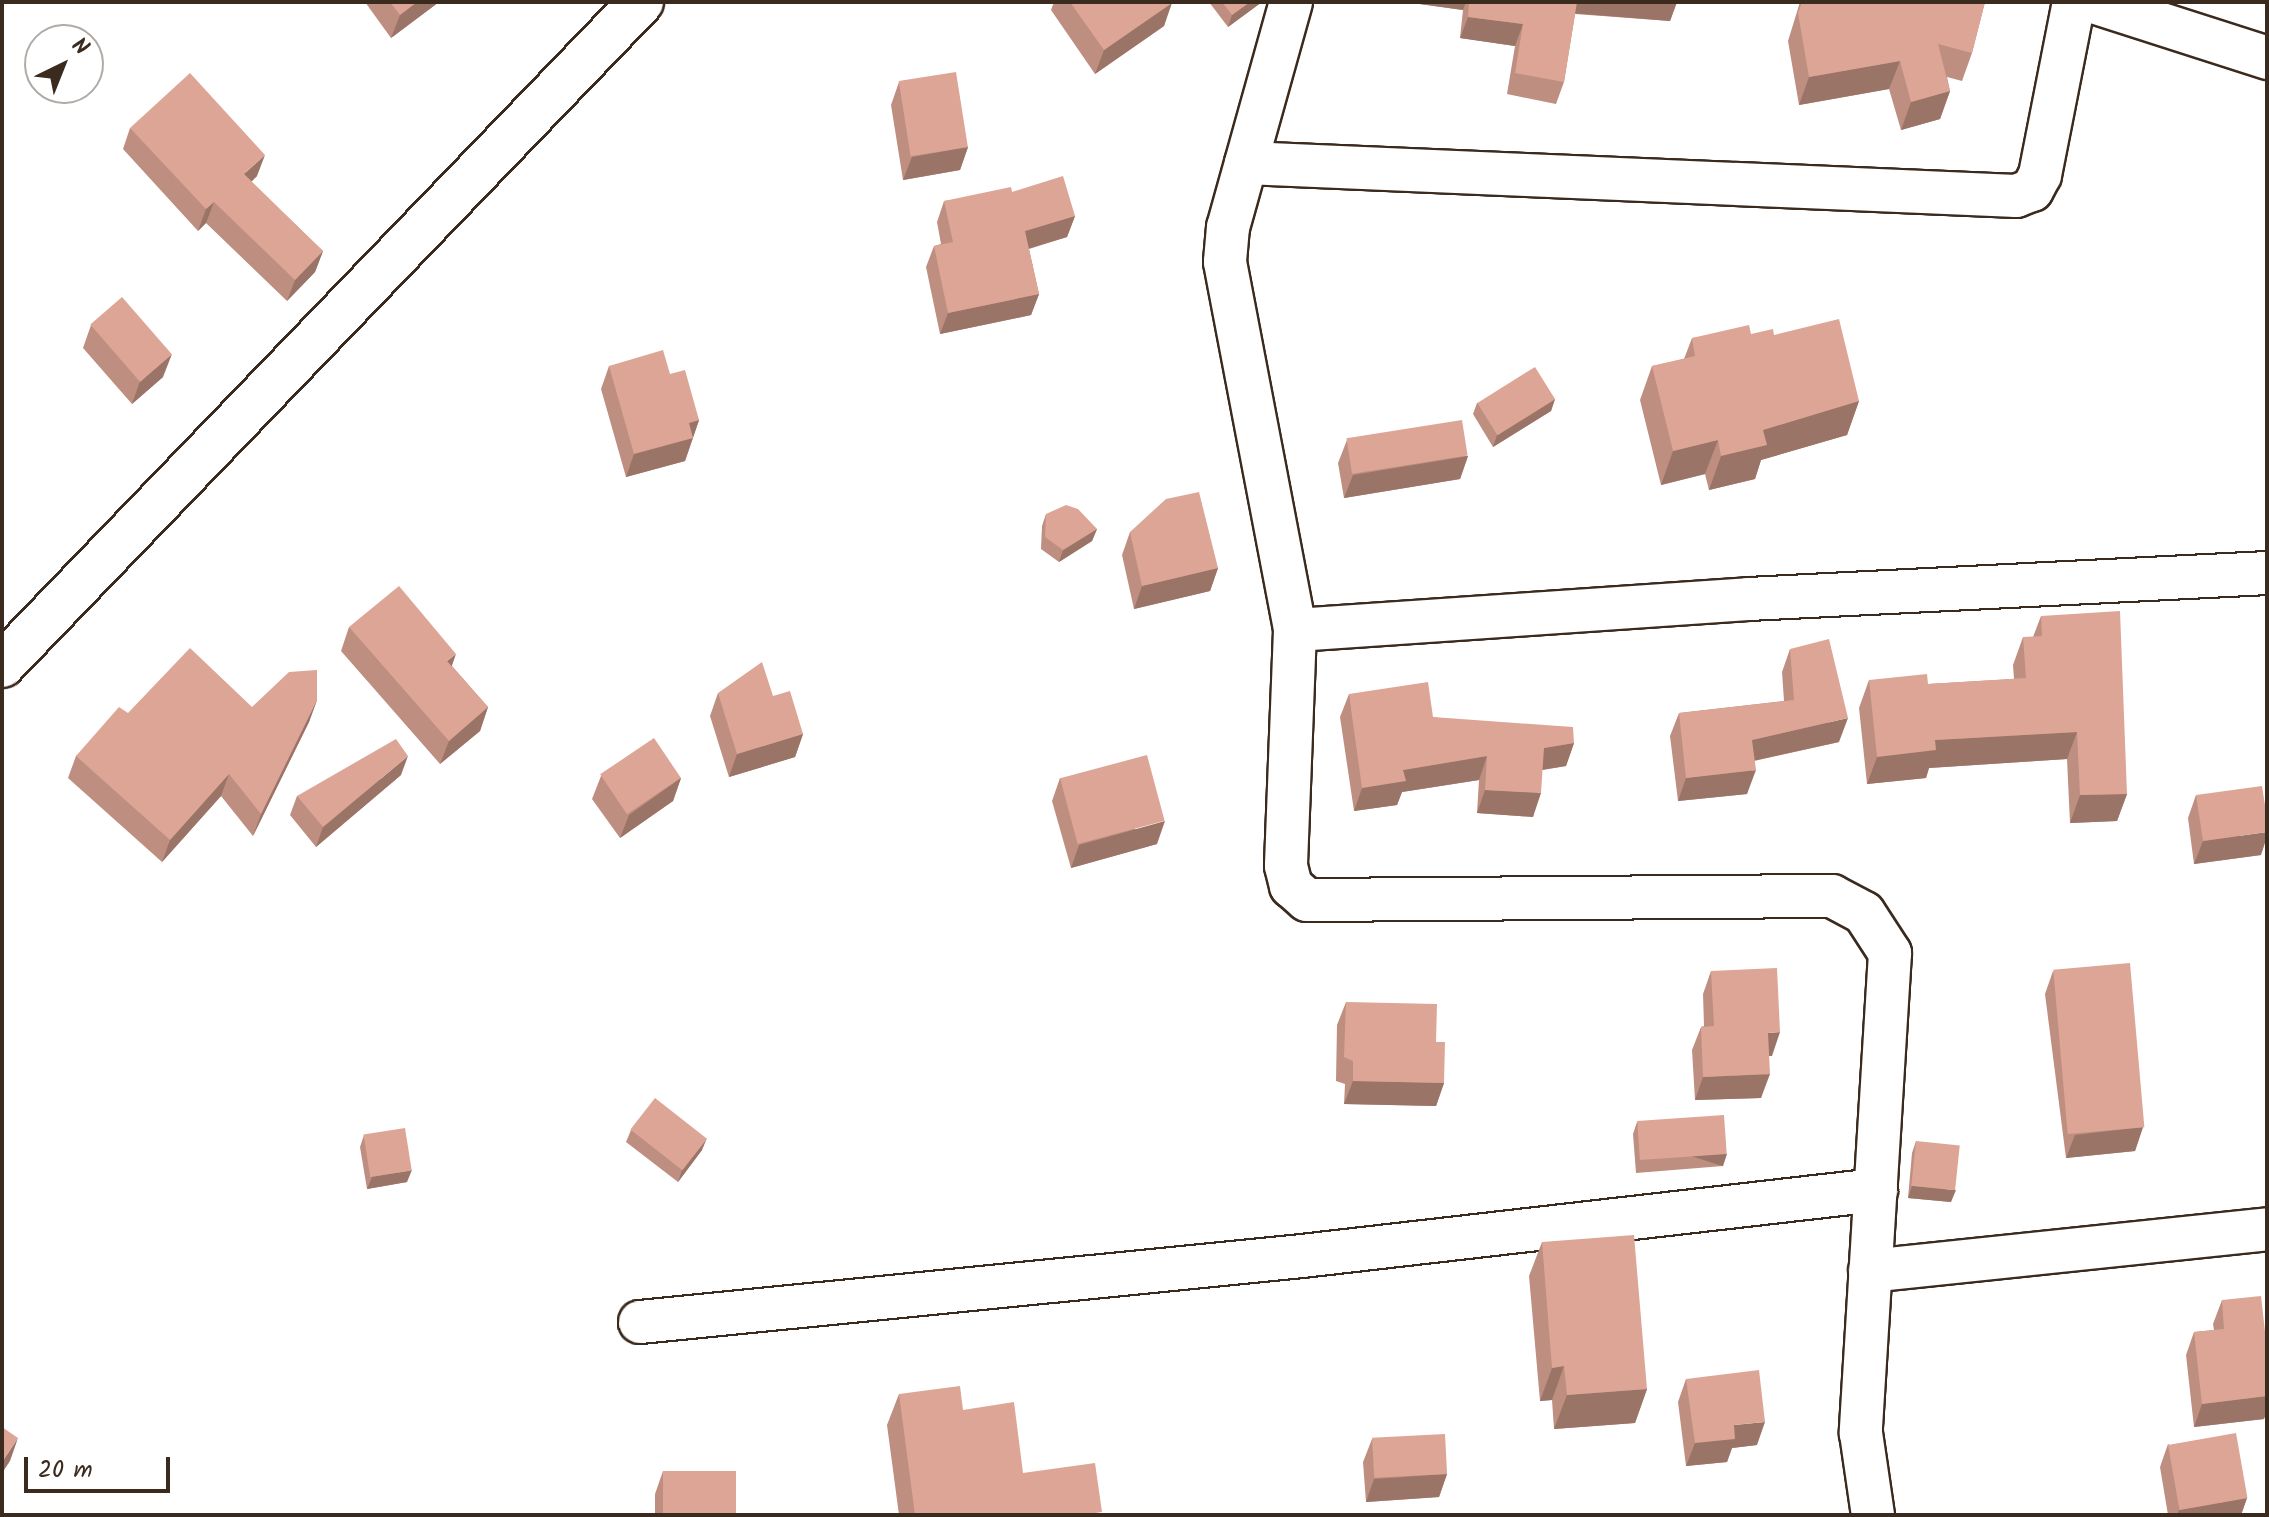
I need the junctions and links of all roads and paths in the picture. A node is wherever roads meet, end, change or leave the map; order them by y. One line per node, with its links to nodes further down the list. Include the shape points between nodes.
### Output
1 (641, 2): 9 (street)
2 (1291, 2): 6 (street)
3 (2074, 2): 6 (street, via 2040,175 2032,190 2016,196)
4 (2093, 2): 5 (street)
5 (2267, 58)
6 (1246, 163): 8 (street, via 1228,227 1225,262)
7 (2267, 573): 8 (street, via 1749,599)
8 (1295, 630): 10 (street, via 1286,866 1291,886 1307,900 1832,896 1864,913 1890,953)
9 (2, 665)
10 (1876, 1190): 12 (street); 13 (street, via 1302,1256)
11 (2267, 1229): 12 (street)
12 (1870, 1271): 14 (street, via 1861,1433)
13 (640, 1322)
14 (1873, 1515)

